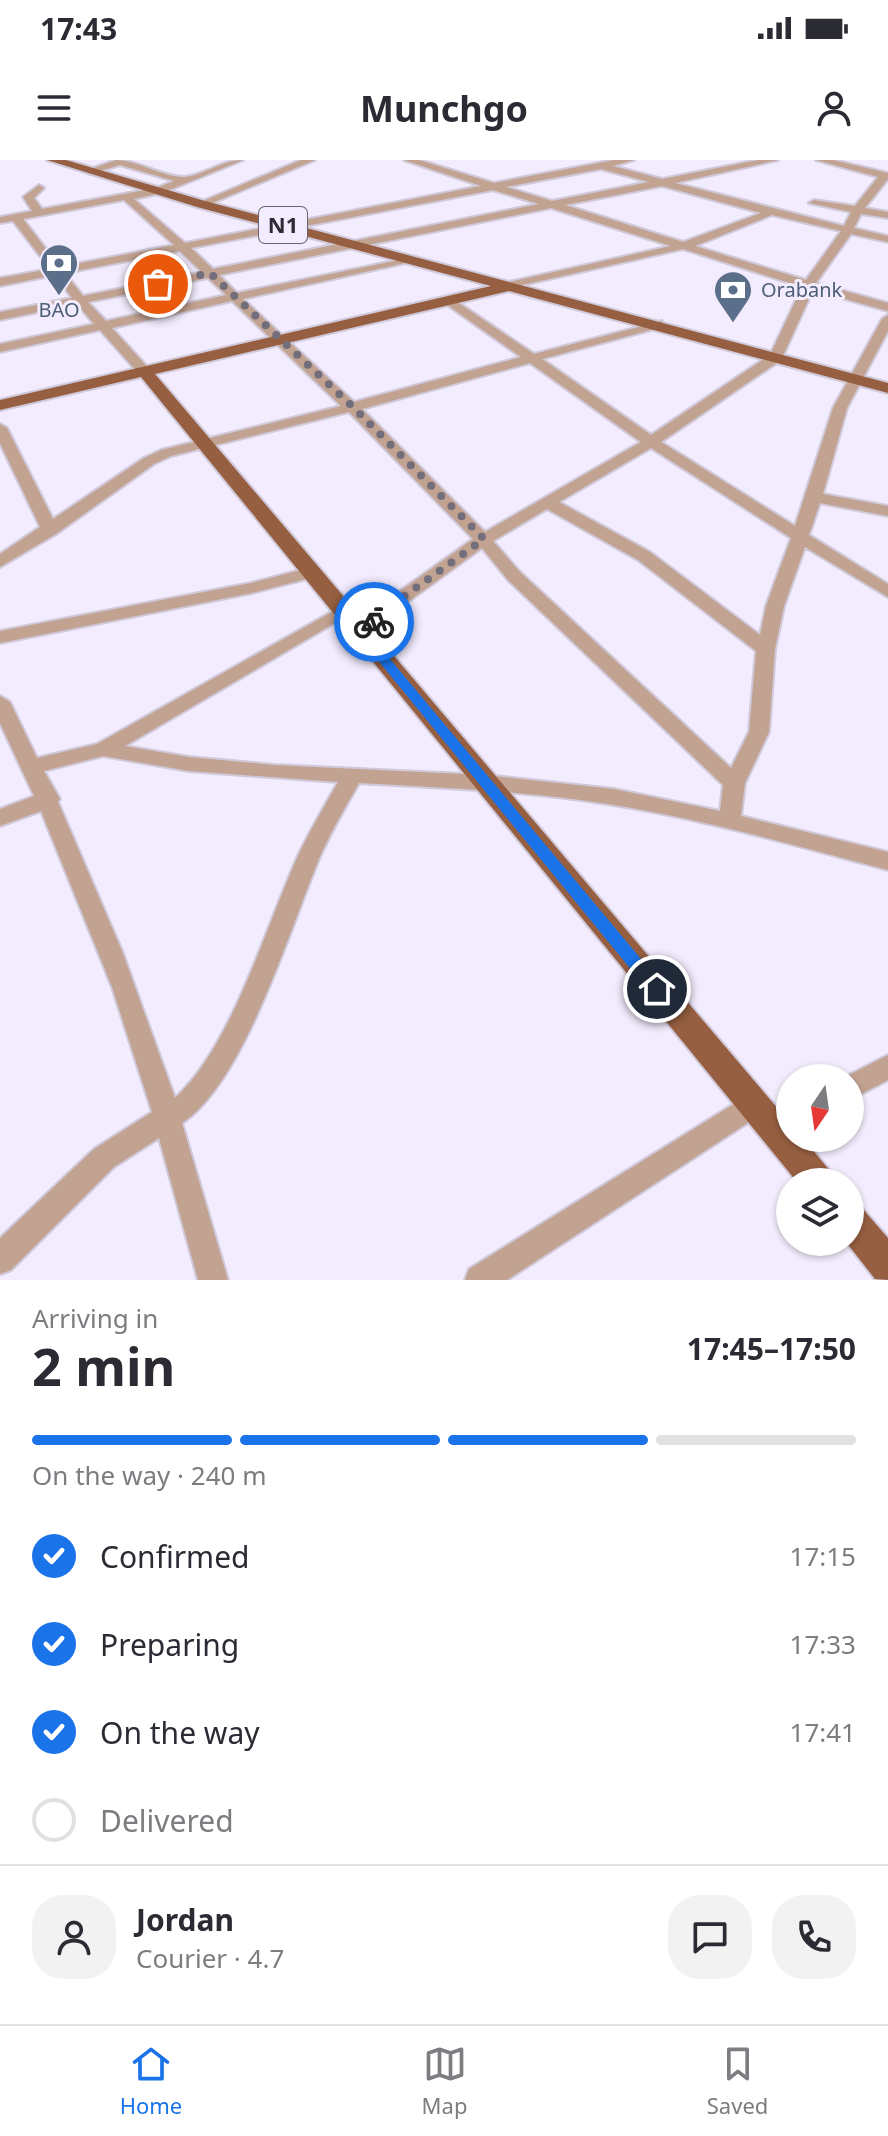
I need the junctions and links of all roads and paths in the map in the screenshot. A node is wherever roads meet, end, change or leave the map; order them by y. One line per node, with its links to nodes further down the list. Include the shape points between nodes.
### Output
1 (53, 160): 13 (main road, N1)
2 (238, 160): 15 (street)
3 (310, 160): 22 (street)
4 (409, 160): 12 (street)
5 (461, 160): 12 (street)
6 (582, 160): 11 (street)
7 (629, 160): 11 (street)
8 (773, 160): 16 (street)
9 (821, 160): 14 (street)
10 (123, 161): 13 (street); 15 (street)
11 (600, 165): 16 (street); 18 (street)
12 (436, 169): 18 (street)
13 (90, 171): 21 (main road, N1)
14 (886, 175): 28 (street)
15 (182, 180): 17 (street); 21 (street)
16 (666, 183): 27 (street); 29 (street)
17 (197, 184)
18 (490, 186): 27 (street); 35 (street)
19 (39, 188): 30 (street, via 28,197)
20 (212, 189): 22 (street)
21 (158, 191): 23 (street); 26 (main road, N1)
22 (227, 193): 26 (street)
23 (127, 198): 24 (street); 39 (street)
24 (108, 202): 30 (street); 33 (street)
25 (814, 203): 28 (street)
26 (201, 204): 35 (main road, N1)
27 (553, 205): 38 (street); 40 (street)
28 (859, 210): 31 (street); 36 (street)
29 (771, 212): 36 (street); 40 (street)
30 (39, 213): 33 (street)
31 (888, 215)
32 (0, 220): 33 (street)
33 (17, 220): 34 (street); 42 (street)
34 (0, 226)
35 (293, 227): 38 (main road, N1); 39 (street)
36 (847, 229): 37 (street); 46 (street)
37 (888, 239)
38 (361, 245): 41 (main road, N1); 43 (street)
39 (182, 246): 42 (street); 43 (street)
40 (686, 247): 45 (street); 46 (street)
41 (410, 259): 45 (main road, N1); 47 (street)
42 (56, 270): 44 (street); 48 (street)
43 (210, 273): 47 (street); 48 (street)
44 (0, 282)
45 (513, 285): 49 (main road); 53 (main road, N1)
46 (809, 285): 50 (street); 57 (street)
47 (236, 298): 54 (street); 55 (street)
48 (80, 300): 51 (street); 54 (street)
49 (450, 301): 55 (main road); 58 (street)
50 (888, 307)
51 (0, 316)
52 (888, 319): 60 (street)
53 (657, 324): 57 (main road, N1); 58 (street)
54 (104, 326): 56 (street); 59 (street)
55 (280, 341): 59 (main road); 63 (street)
56 (0, 348)
57 (776, 357): 60 (main road, N1); 65 (street)
58 (534, 359): 63 (street); 65 (street)
59 (145, 372): 62 (main road); 66 (main road)
60 (854, 379): 61 (main road, N1); 67 (street)
61 (888, 388)
62 (0, 405)
63 (353, 407): 66 (street); 72 (street)
64 (0, 428): 70 (street)
65 (651, 442): 68 (street); 71 (street)
66 (207, 443): 70 (street, via 149,461); 74 (main road)
67 (814, 497): 69 (street); 71 (street)
68 (547, 502): 72 (street); 79 (street, via 644,556)
69 (888, 511)
70 (50, 530): 73 (street)
71 (800, 538): 75 (street); 79 (street)
72 (484, 539): 77 (street, via 392,605); 85 (street, via 525,586)
73 (0, 562)
74 (312, 572): 76 (main road); 78 (street)
75 (888, 592)
76 (344, 610): 77 (main road); 81 (street)
77 (362, 634): 84 (main road)
78 (0, 637)
79 (766, 649): 85 (street, via 759,732)
80 (0, 702): 82 (street)
81 (103, 749): 82 (street); 83 (street, via 189,764)
82 (31, 767): 86 (street)
83 (351, 778): 84 (street); 93 (street, via 309,856 253,996 219,1061 187,1105)
84 (484, 782): 88 (street, via 614,797); 92 (main road)
85 (734, 783): 88 (street)
86 (49, 799): 87 (street); 93 (street, via 125,989)
87 (0, 818)
88 (730, 821): 89 (street)
89 (888, 861)
90 (888, 1067): 91 (street)
91 (864, 1080)
92 (770, 1113): 94 (main road); 99 (street, via 562,1224)
93 (167, 1119): 96 (street, via 104,1158); 98 (street)
94 (808, 1168)
95 (864, 1237): 97 (main road)
96 (0, 1259)
97 (888, 1266)
98 (213, 1280)
99 (480, 1280)

